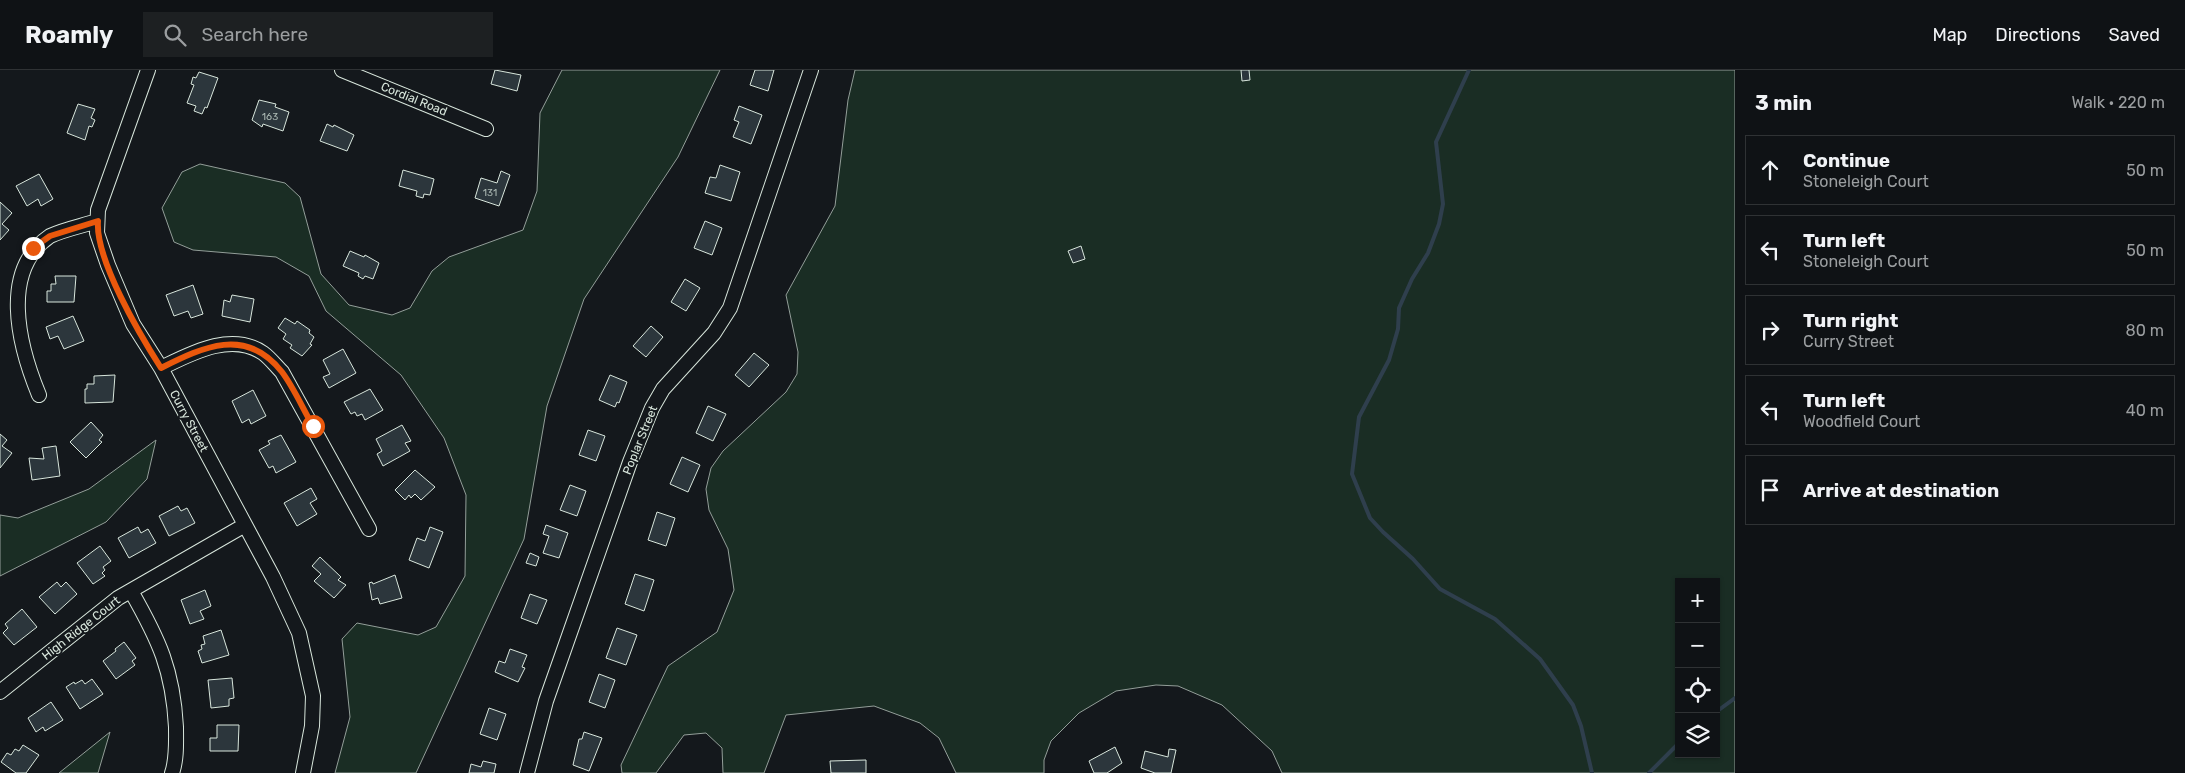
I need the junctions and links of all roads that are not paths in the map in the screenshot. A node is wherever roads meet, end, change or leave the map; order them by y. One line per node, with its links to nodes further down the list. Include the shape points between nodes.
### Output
1 (148, 70): 5 (street, Curry Street, via 98,210)
2 (342, 70): 4 (street, Cordial Road)
3 (811, 70): 14 (street, Poplar Street, via 730,308 714,333 663,390 649,417 546,701)
4 (486, 129)
5 (98, 221): 6 (street, Curry Street, via 97,233 111,273 134,324); 7 (street, via 50,236 33,248 13,276 11,310 18,345)
6 (161, 368): 8 (street, Curry Street); 9 (street, via 214,346 232,344 262,353 282,372)
7 (39, 395)
8 (245, 525): 10 (street, High Ridge Court); 13 (street, Curry Street, via 299,632 307,663 313,696)
9 (369, 529)
10 (131, 591): 11 (street, High Ridge Court); 12 (street, via 156,635 169,669 175,704 176,744)
11 (0, 692)
12 (172, 773)
13 (303, 773)
14 (527, 773)

